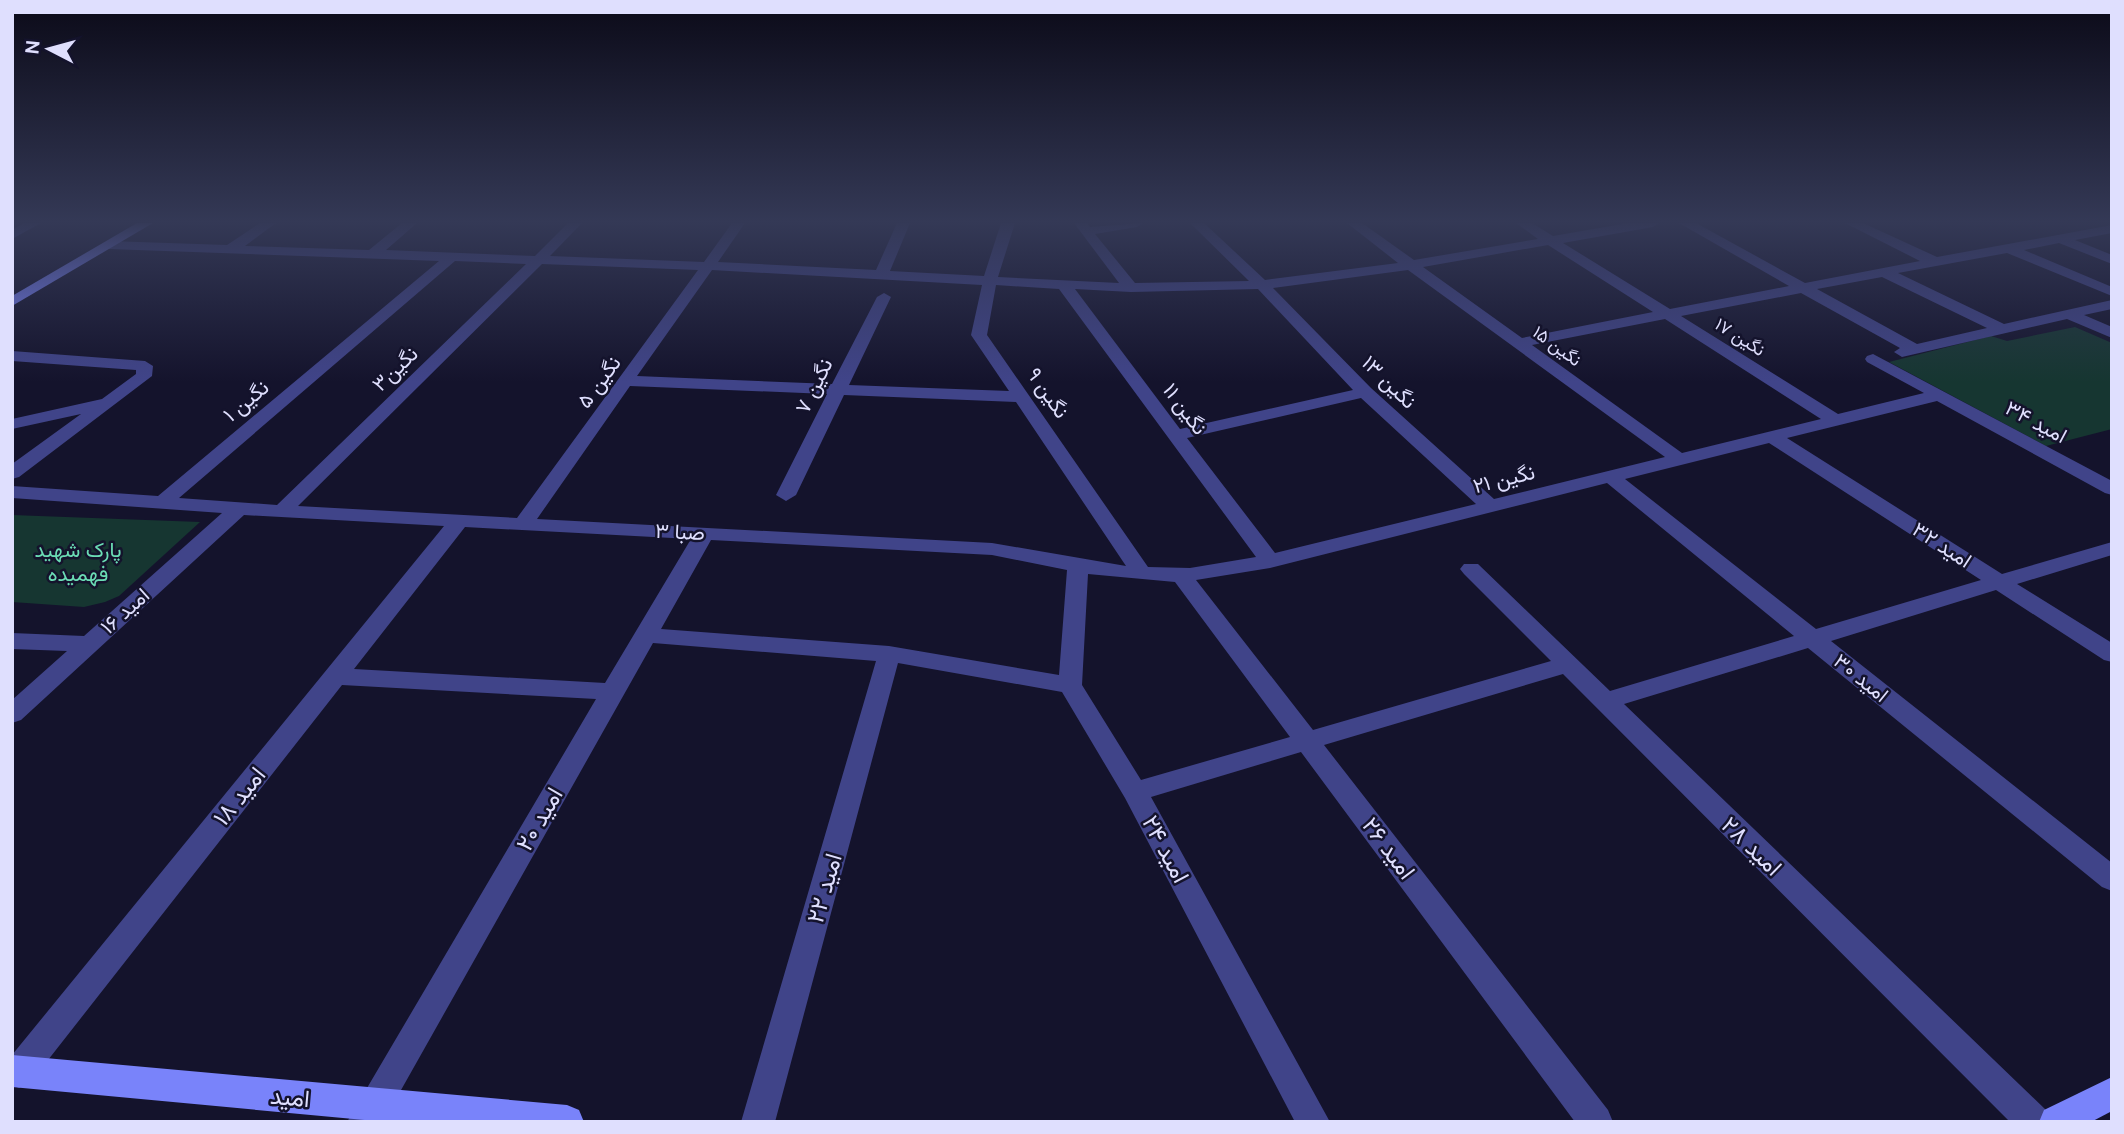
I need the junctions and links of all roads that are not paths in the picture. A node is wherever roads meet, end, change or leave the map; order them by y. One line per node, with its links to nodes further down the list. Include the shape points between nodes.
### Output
1 (56, 276): 23 (main road)
2 (430, 276): 49 (street, نگین ۱)
3 (524, 276): 53 (street, نگین۳)
4 (703, 276): 32 (street, نگین ۵)
5 (923, 276): 16 (street)
6 (991, 276): 16 (street, نگین ۹)
7 (1121, 276): 19 (street)
8 (1252, 276): 18 (street, نگین ۱۳)
9 (1330, 276): 18 (street)
10 (1427, 276): 29 (street, نگین ۱۵)
11 (1608, 276): 26 (street, نگین ۱۷)
12 (1782, 276): 20 (street)
13 (1864, 276): 20 (street)
14 (1892, 276): 27 (street)
15 (2074, 276): 21 (street)
16 (990, 279): 17 (street); 36 (street, نگین ۹, via 979,335)
17 (1064, 285): 19 (street); 40 (street, نگین ۱۱)
18 (1262, 285): 19 (street); 34 (street, نگین ۱۳)
19 (1131, 288)
20 (1804, 288): 26 (street); 30 (street)
21 (2112, 292)
22 (884, 296): 33 (street, نگین ۷)
23 (12, 302)
24 (2112, 304): 25 (street)
25 (2067, 313): 27 (street); 28 (street)
26 (1669, 314): 29 (street); 38 (street, نگین ۱۷)
27 (2001, 328): 30 (street)
28 (2112, 333)
29 (1520, 343): 42 (street, نگین ۱۵)
30 (1915, 349): 35 (street, امید ۳۴, via 1873,359)
31 (12, 356): 37 (street, via 145,366 144,376)
32 (628, 381): 33 (street); 55 (street, نگین ۵)
33 (838, 390): 36 (street); 48 (street, نگین ۷)
34 (1365, 392): 40 (street); 50 (street, نگین ۱۳)
35 (1938, 395): 38 (street, نگین ۲۱); 45 (street, امید ۳۴)
36 (1023, 397): 61 (street, نگین ۹)
37 (108, 403): 39 (street); 43 (street)
38 (1835, 420): 41 (street, نگین ۲۱)
39 (12, 424)
40 (1176, 435): 58 (street, نگین ۱۱)
41 (1771, 436): 42 (street, نگین ۲۱); 63 (street, امید ۳۲)
42 (1679, 459): 44 (street, نگین ۲۱)
43 (12, 472)
44 (1610, 476): 50 (street, نگین ۲۱); 65 (street, امید ۳۰)
45 (2112, 489)
46 (12, 492): 47 (street)
47 (33, 493): 49 (street); 51 (street)
48 (786, 495)
49 (162, 502): 52 (street)
50 (1490, 506): 58 (street, نگین ۲۱)
51 (12, 508)
52 (239, 509): 53 (street); 67 (street, امید ۱۶)
53 (282, 511): 54 (street, صبا ۳)
54 (458, 521): 55 (street, صبا ۳); 71 (street, امید ۱۸)
55 (523, 524): 56 (street, صبا ۳)
56 (704, 534): 59 (street, صبا ۳, via 992,549); 64 (street, امید ۲۰)
57 (2112, 548): 63 (street)
58 (1270, 561): 62 (street, نگین ۲۱)
59 (1078, 565): 61 (street, نگین ۲۱); 72 (street)
60 (1471, 569): 70 (street, امید ۲۸)
61 (1142, 574): 62 (street, نگین ۲۱)
62 (1181, 575): 76 (street, امید ۲۶)
63 (2000, 582): 65 (street); 69 (street, امید ۳۲)
64 (645, 635): 68 (street); 73 (street, امید ۲۰)
65 (1812, 638): 74 (street); 78 (street, امید ۳۰)
66 (12, 641): 67 (street)
67 (88, 644): 75 (street, امید ۱۶)
68 (889, 654): 72 (street); 83 (street, امید ۲۲)
69 (2112, 654)
70 (1567, 664): 74 (street, امید ۲۸); 76 (street)
71 (335, 676): 73 (street); 79 (street, امید ۱۸)
72 (1070, 685): 77 (street, امید ۲۴)
73 (613, 692): 81 (street, امید ۲۰)
74 (1605, 701): 86 (street, امید ۲۸)
75 (12, 714)
76 (1308, 740): 77 (street); 85 (street, امید ۲۶)
77 (1135, 792): 84 (street, امید ۲۴)
78 (2112, 879)
79 (15, 1072): 81 (main road, امید)
80 (2109, 1099): 87 (main road)
81 (369, 1113): 82 (main road, امید)
82 (567, 1122)
83 (758, 1122)
84 (1313, 1122)
85 (1596, 1122)
86 (2034, 1122)
87 (2056, 1122)

